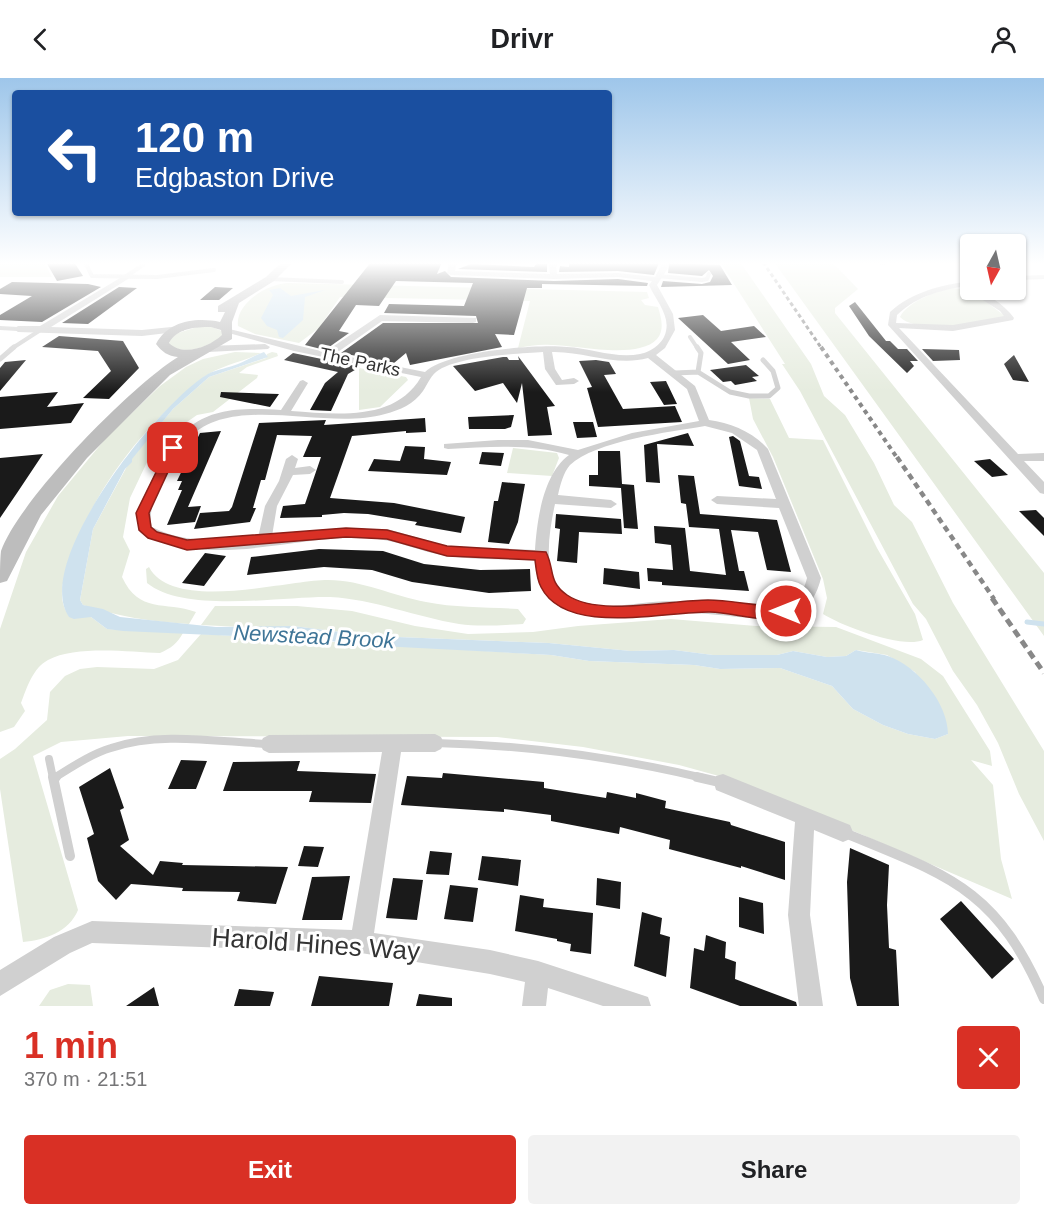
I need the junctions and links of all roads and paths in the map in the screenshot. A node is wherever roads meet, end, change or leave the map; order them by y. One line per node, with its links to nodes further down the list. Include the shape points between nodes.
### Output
1 (80, 305): 12 (street)
2 (231, 305): 10 (main road)
3 (233, 305): 13 (main road)
4 (662, 305): 21 (street, via 670,317 668,338)
5 (905, 305): 8 (street, via 893,314)
6 (999, 305): 8 (street, via 1010,318 953,328)
7 (468, 317): 20 (street, via 380,318)
8 (892, 325): 35 (street)
9 (0, 328): 11 (lane)
10 (183, 328): 13 (main road, via 208,324); 14 (street); 16 (main road, via 164,338)
11 (18, 329): 12 (street)
12 (42, 329): 14 (street); 22 (lane)
13 (227, 329): 17 (street, The Parks); 18 (main road, via 224,341)
14 (123, 333): 16 (street)
15 (690, 337): 24 (lane, via 700,353)
16 (164, 348): 18 (main road, via 178,353); 27 (main road)
17 (294, 348): 18 (street, The Parks, via 245,346); 20 (street, The Parks)
18 (204, 350): 27 (main road)
19 (547, 350): 21 (street); 26 (street, via 457,360); 28 (street, via 554,384)
20 (328, 354): 26 (street, The Parks)
21 (650, 355): 25 (street)
22 (0, 359)
23 (763, 360): 24 (lane, via 777,378 778,388 769,396 726,391)
24 (698, 372): 25 (lane)
25 (675, 373): 31 (street, via 691,388)
26 (425, 375): 30 (street, via 411,399 376,413 350,416)
27 (153, 381): 46 (main road, via 46,493)
28 (574, 381)
29 (314, 383): 30 (street, via 297,383)
30 (285, 412): 44 (street, via 223,414 187,432 173,448 142,513 146,530 172,543)
31 (705, 423): 33 (street, via 661,430); 43 (street, via 747,435 762,449)
32 (448, 446): 33 (street, via 462,440 512,441)
33 (577, 454): 40 (street, via 564,464)
34 (1044, 457): 35 (street)
35 (1015, 458): 39 (street)
36 (292, 459): 38 (street)
37 (310, 470): 38 (street)
38 (288, 472): 44 (street, via 271,506)
39 (1044, 490)
40 (551, 499): 42 (street); 45 (street, via 544,517)
41 (717, 501): 43 (street)
42 (612, 504)
43 (784, 504): 45 (street, via 814,578 810,595 786,611 770,613 710,606 603,612 580,609 547,586)
44 (264, 541): 45 (street, via 346,533 387,534 447,551)
45 (541, 555)
46 (0, 575)
47 (393, 743): 48 (street); 49 (street); 56 (street)
48 (435, 743): 52 (lane, via 494,743 585,754)
49 (269, 744): 51 (lane, via 119,745 92,755)
50 (49, 759): 51 (lane)
51 (54, 778): 55 (lane)
52 (723, 783): 53 (street)
53 (805, 815): 54 (street); 62 (street, via 800,915)
54 (843, 832): 59 (lane, via 945,876 977,898 1003,925)
55 (70, 856)
56 (361, 942): 57 (street, Harold Hines Way); 58 (street, Harold Hines Way, via 92,932 62,945)
57 (538, 973): 60 (street); 61 (street, Harold Hines Way)
58 (0, 984)
59 (1044, 999)
60 (534, 1006)
61 (639, 1006)
62 (811, 1006)

